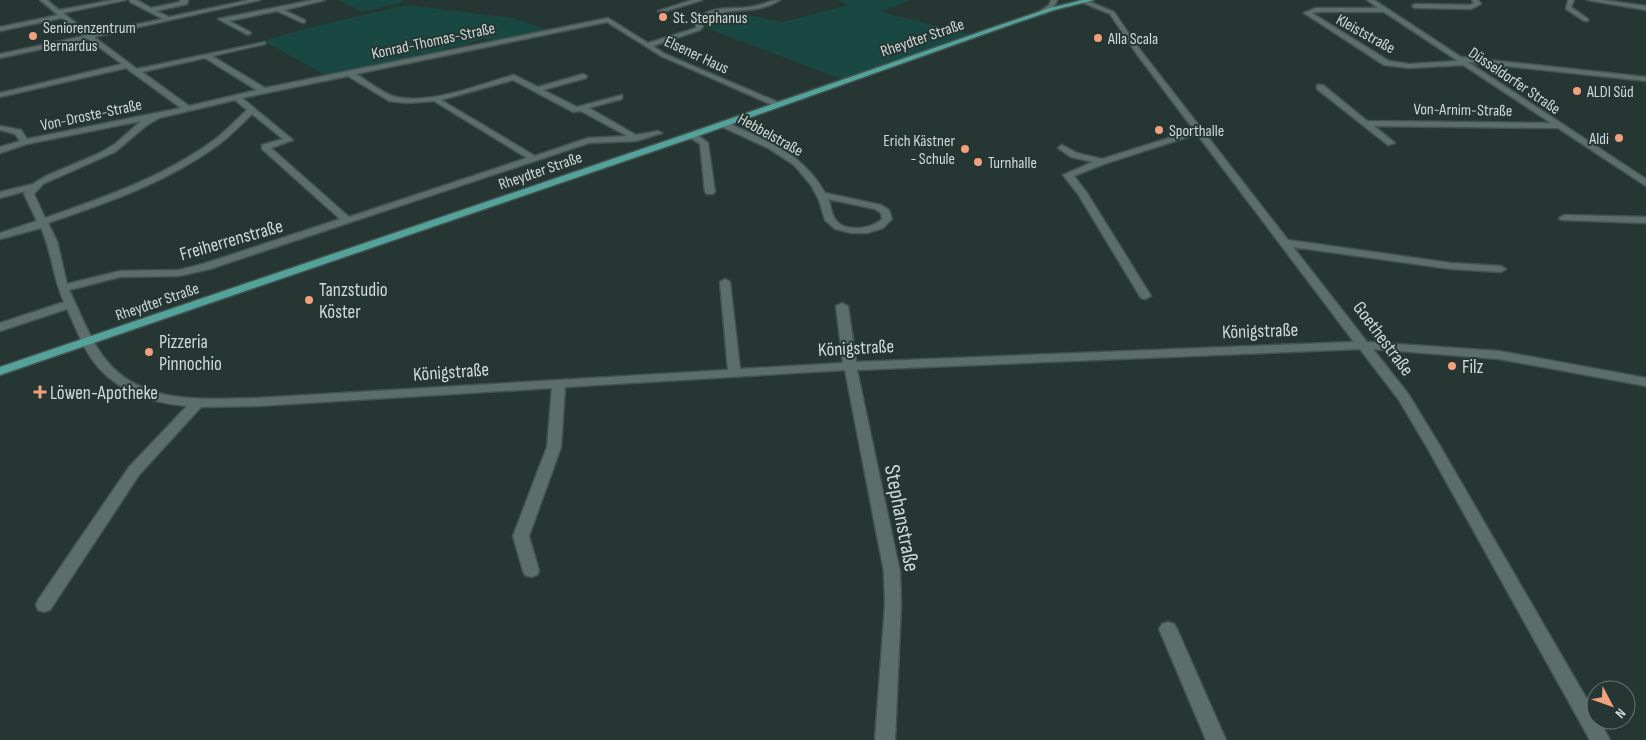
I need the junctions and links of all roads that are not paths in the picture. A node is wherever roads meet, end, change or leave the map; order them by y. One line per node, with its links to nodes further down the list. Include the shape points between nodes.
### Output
1 (43, 0): 28 (street)
2 (123, 0): 28 (street)
3 (134, 0): 23 (street)
4 (185, 0): 23 (street, via 182,1 185,3)
5 (257, 0): 25 (street)
6 (306, 0): 16 (street)
7 (322, 0): 16 (street)
8 (699, 0): 17 (street); 26 (street)
9 (777, 0): 22 (street, via 751,9)
10 (1054, 0): 27 (street, via 1052,6)
11 (1085, 0): 27 (main road, Rheydter Straße); 63 (street, Goethestraße, via 1114,14 1132,44)
12 (1370, 0): 24 (street, Düsseldorfer Straße)
13 (1475, 0): 19 (street, via 1478,4 1471,7)
14 (1571, 0): 33 (street, via 1568,8)
15 (1590, 0): 20 (street)
16 (315, 1): 21 (street)
17 (708, 3)
18 (716, 6): 22 (street)
19 (1415, 6)
20 (1646, 8)
21 (278, 9): 30 (street); 31 (street)
22 (725, 9): 38 (street, via 700,19 700,27 694,31)
23 (151, 10): 29 (street)
24 (1385, 10): 41 (street, Düsseldorfer Straße); 41 (street, Kleiststraße, via 1316,10 1307,13 1387,63 1411,66)
25 (206, 11): 29 (street); 30 (street)
26 (661, 11)
27 (1041, 13): 54 (main road, Rheydter Straße)
28 (61, 14): 34 (street); 36 (street)
29 (168, 19): 36 (street)
30 (224, 20): 35 (street)
31 (303, 20)
32 (608, 20): 38 (street, Elsener Haus); 44 (street, Konrad-Thomas-Straße)
33 (1586, 20)
34 (0, 29)
35 (248, 33)
36 (89, 35): 40 (street); 42 (street)
37 (263, 43): 39 (street)
38 (648, 45): 54 (street, Elsener Haus)
39 (205, 55): 43 (street); 49 (street)
40 (0, 56)
41 (1461, 61): 46 (street); 61 (street, Düsseldorfer Straße)
42 (128, 65): 43 (street); 50 (street)
43 (136, 71): 56 (street)
44 (350, 74): 49 (street, Konrad-Thomas-Straße); 53 (street, via 392,99)
45 (583, 76): 48 (street)
46 (1646, 79)
47 (1320, 87): 59 (street)
48 (537, 89): 53 (street, via 514,77); 55 (street, via 576,110)
49 (264, 91): 51 (street, Konrad-Thomas-Straße)
50 (0, 95)
51 (236, 97): 56 (street, Konrad-Thomas-Straße); 57 (street)
52 (619, 97): 55 (street)
53 (434, 99): 71 (street)
54 (777, 105): 60 (main road, Rheydter Straße)
55 (582, 108): 66 (street)
56 (188, 109): 58 (street, Konrad-Thomas-Straße)
57 (252, 110): 80 (street, via 289,140 265,147); 81 (street, via 216,142 170,171 116,196)
58 (162, 114): 67 (street, Von-Droste-Straße); 74 (street, Konrad-Thomas-Straße, via 145,121 128,139 110,151)
59 (1365, 123): 61 (street, Von-Arnim-Straße); 68 (street)
60 (722, 124): 65 (main road, Rheydter Straße); 77 (street, Hebbelstraße, via 795,162)
61 (1560, 126): 73 (street, Düsseldorfer Straße)
62 (0, 128): 67 (street, Von-Droste-Straße, via 18,132)
63 (1200, 131): 72 (street); 83 (street, Goethestraße)
64 (658, 133): 66 (street, Freiherrenstraße)
65 (692, 135): 75 (street, via 704,143); 91 (main road, Rheydter Straße)
66 (636, 138): 71 (street, Freiherrenstraße, via 588,141)
67 (25, 142): 70 (street, Von-Droste-Straße)
68 (1391, 143)
69 (1062, 148): 72 (street, via 1074,155)
70 (0, 150)
71 (534, 159): 80 (street, Freiherrenstraße)
72 (1104, 161): 87 (street, via 1068,175)
73 (1646, 183)
74 (34, 186): 76 (street, Konrad-Thomas-Straße); 81 (street, via 30,198)
75 (710, 192)
76 (0, 195)
77 (821, 195): 77 (street, Hebbelstraße, via 831,221 840,227 871,229 882,225 887,218 886,212 878,207)
78 (1564, 218): 79 (street)
79 (1646, 220)
80 (348, 221): 86 (street, Freiherrenstraße, via 193,270 120,274)
81 (43, 222): 82 (street); 86 (street, via 54,248)
82 (0, 236)
83 (1287, 244): 84 (street, via 1451,266); 92 (street, Goethestraße)
84 (1501, 269)
85 (724, 282): 95 (street)
86 (63, 288): 88 (street)
87 (1145, 296)
88 (70, 304): 90 (street); 91 (street)
89 (842, 306): 93 (street, Stephanstraße)
90 (0, 327)
91 (89, 341): 94 (main road, Rheydter Straße); 98 (street, Königstraße, via 109,372 128,386 164,400)
92 (1364, 345): 93 (street, Königstraße); 96 (street, Königstraße, via 1499,355); 104 (street, Goethestraße, via 1404,398 1435,449)
93 (850, 366): 95 (street, Königstraße); 102 (street, Stephanstraße, via 893,581)
94 (0, 371)
95 (734, 372): 97 (street, Königstraße)
96 (1646, 382)
97 (559, 383): 98 (street, Königstraße); 99 (street, via 554,447 521,536)
98 (196, 403): 100 (street, via 134,471)
99 (531, 571)
100 (44, 605)
101 (1168, 629): 103 (street)
102 (885, 740)
103 (1216, 740)
104 (1600, 740)

